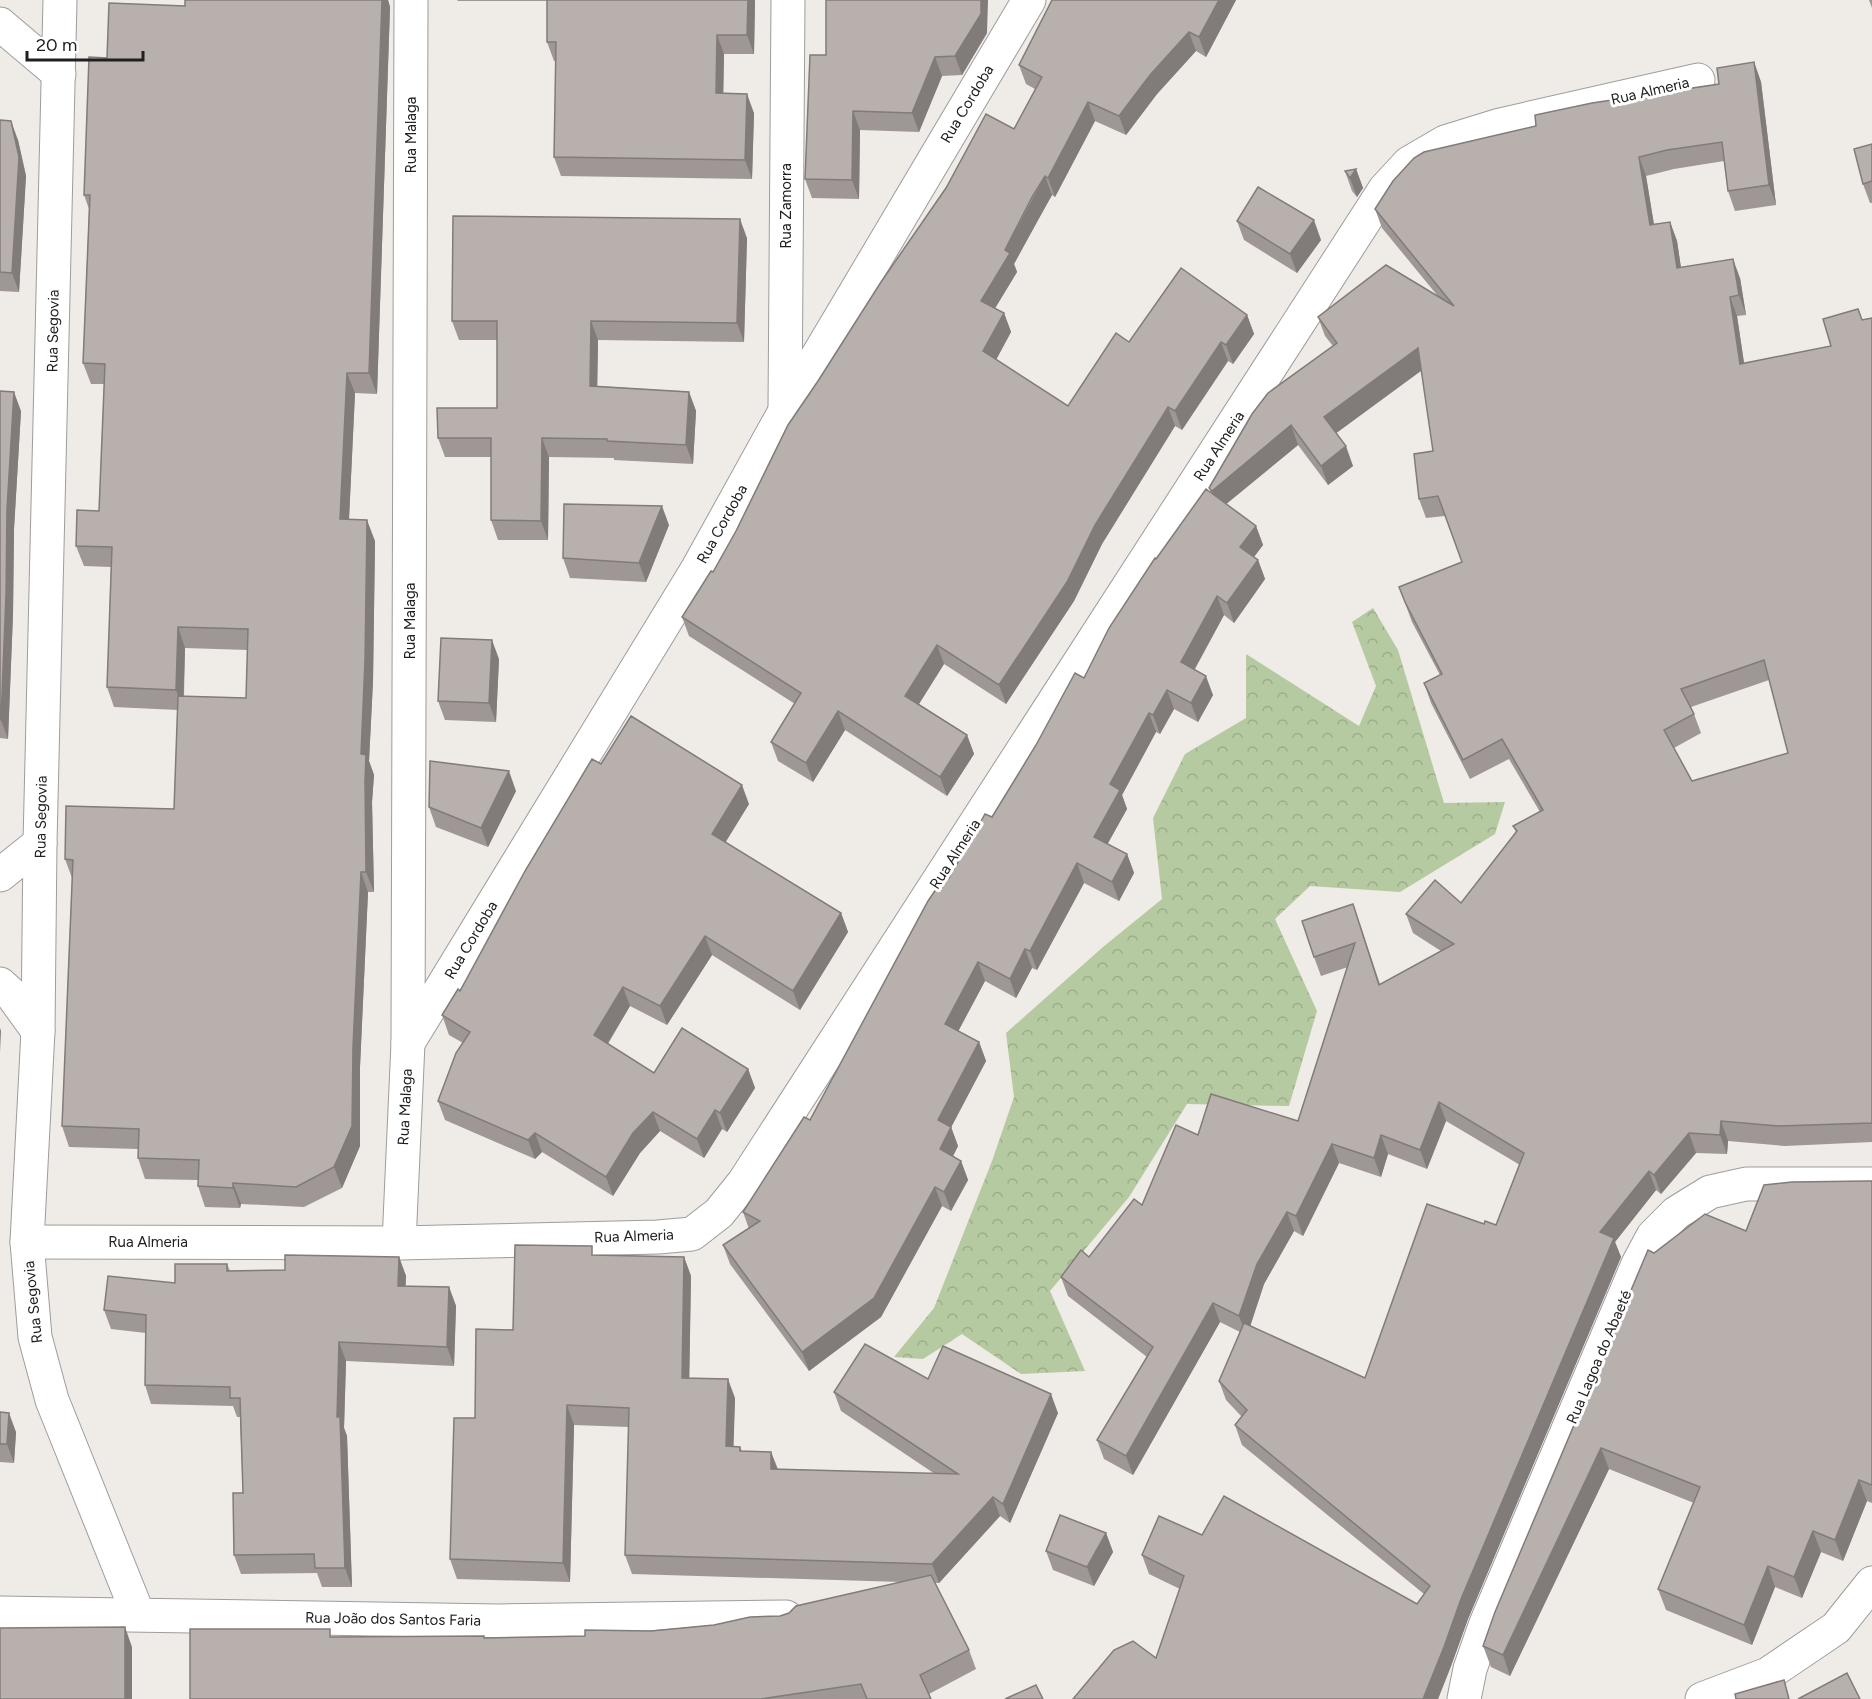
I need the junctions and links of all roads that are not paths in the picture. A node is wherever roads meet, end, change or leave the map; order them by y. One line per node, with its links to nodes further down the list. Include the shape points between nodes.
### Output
1 (60, 0): 6 (street, Rua Segovia)
2 (411, 0): 13 (street, Rua Malaga)
3 (788, 0): 8 (street, Rua Zamorra)
4 (1029, 0): 8 (street, Rua Cordoba)
5 (0, 24): 6 (street)
6 (59, 74): 9 (street, Rua Segovia)
7 (1698, 80): 16 (street, Rua Almeria, via 1500,124 1445,142 1409,163 1385,189 744,1182 719,1213 692,1233 658,1237)
8 (785, 411): 13 (street, Rua Cordoba, via 698,568)
9 (40, 843): 10 (street); 12 (street, Rua Segovia)
10 (0, 875)
11 (0, 984): 12 (street)
12 (38, 1031): 15 (street, Rua Segovia)
13 (408, 1043): 16 (street, Rua Malaga)
14 (1872, 1184): 21 (street, Rua Lagoa do Abaeté, via 1746,1184 1710,1192 1676,1213 1653,1236 1485,1626)
15 (27, 1242): 16 (street, Rua Almeria); 19 (street, Rua Segovia, via 35,1337 52,1400)
16 (399, 1242)
17 (1872, 1583): 22 (street, via 1836,1628 1768,1674)
18 (0, 1613): 19 (street, Rua João dos Santos Faria)
19 (138, 1614): 20 (street, Rua João dos Santos Faria, via 498,1621)
20 (786, 1617)
21 (1464, 1699)
22 (1702, 1699)

